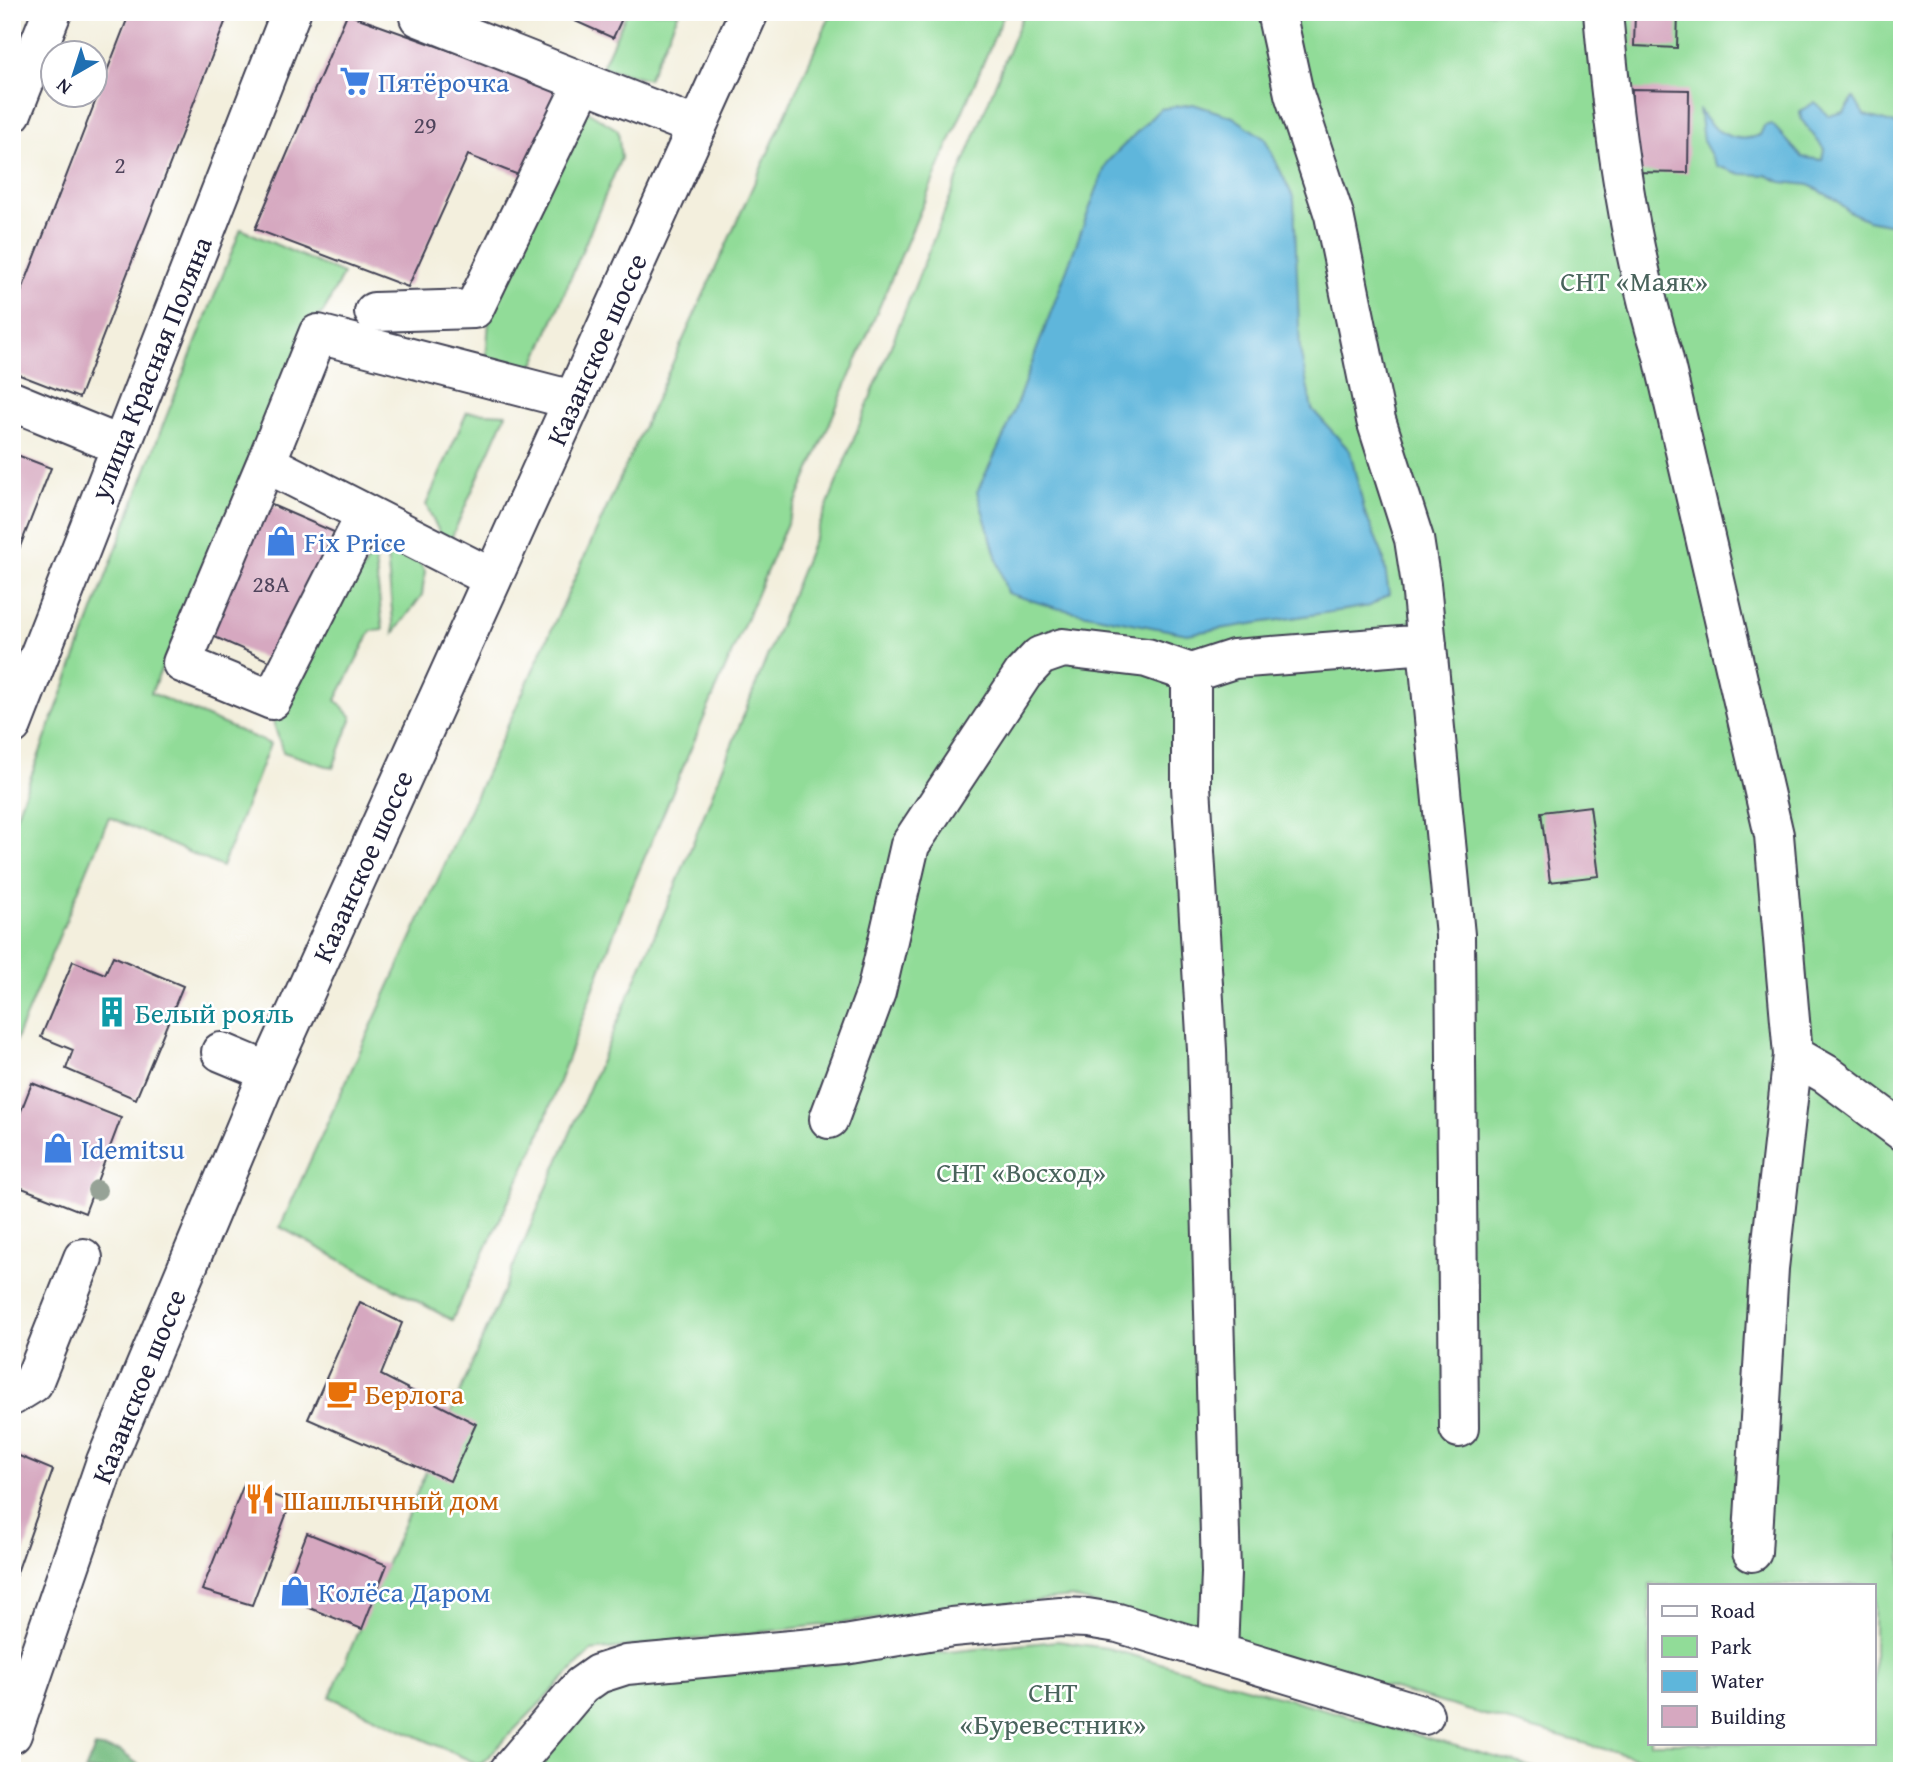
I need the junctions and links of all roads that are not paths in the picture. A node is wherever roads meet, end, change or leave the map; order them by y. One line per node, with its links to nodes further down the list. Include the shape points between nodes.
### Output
1 (52, 12): 8 (main road)
2 (291, 12): 13 (main road, улица Красная Поляна)
3 (749, 12): 9 (main road, Казанское шоссе)
4 (1276, 12): 17 (main road, via 1294,94 1334,215 1376,420 1414,539)
5 (1603, 12): 21 (main road, via 1612,116 1644,295 1663,356 1774,835)
6 (419, 17): 7 (main road)
7 (584, 82): 9 (main road); 10 (main road, via 474,309)
8 (12, 113)
9 (697, 127): 11 (main road, Казанское шоссе)
10 (374, 312)
11 (573, 400): 14 (main road, via 318,334); 16 (main road, Казанское шоссе)
12 (12, 401): 13 (main road)
13 (119, 445): 19 (main road, улица Красная Поляна)
14 (266, 463): 15 (main road); 15 (main road, via 183,663 272,700)
15 (366, 514): 16 (main road)
16 (492, 578): 22 (main road, Казанское шоссе)
17 (1427, 644): 18 (main road, via 1234,659); 27 (main road, via 1455,935)
18 (1191, 673): 23 (main road, via 1147,659 1063,648 1040,656 1023,674 910,845 876,992); 29 (main road, via 1191,786 1208,1077 1221,1573)
19 (15, 708)
20 (221, 1052): 22 (main road)
21 (1793, 1055): 24 (main road); 28 (main road, via 1769,1268)
22 (268, 1072): 31 (main road, Казанское шоссе, via 106,1461)
23 (829, 1119)
24 (1902, 1131)
25 (83, 1258): 26 (main road, via 33,1383)
26 (12, 1396)
27 (1459, 1429)
28 (1752, 1552)
29 (1218, 1653): 30 (main road); 32 (main road, via 1118,1623 1060,1617 952,1627 845,1645 626,1665 598,1674 581,1686)
30 (1424, 1715)
31 (12, 1734)
32 (509, 1771)

